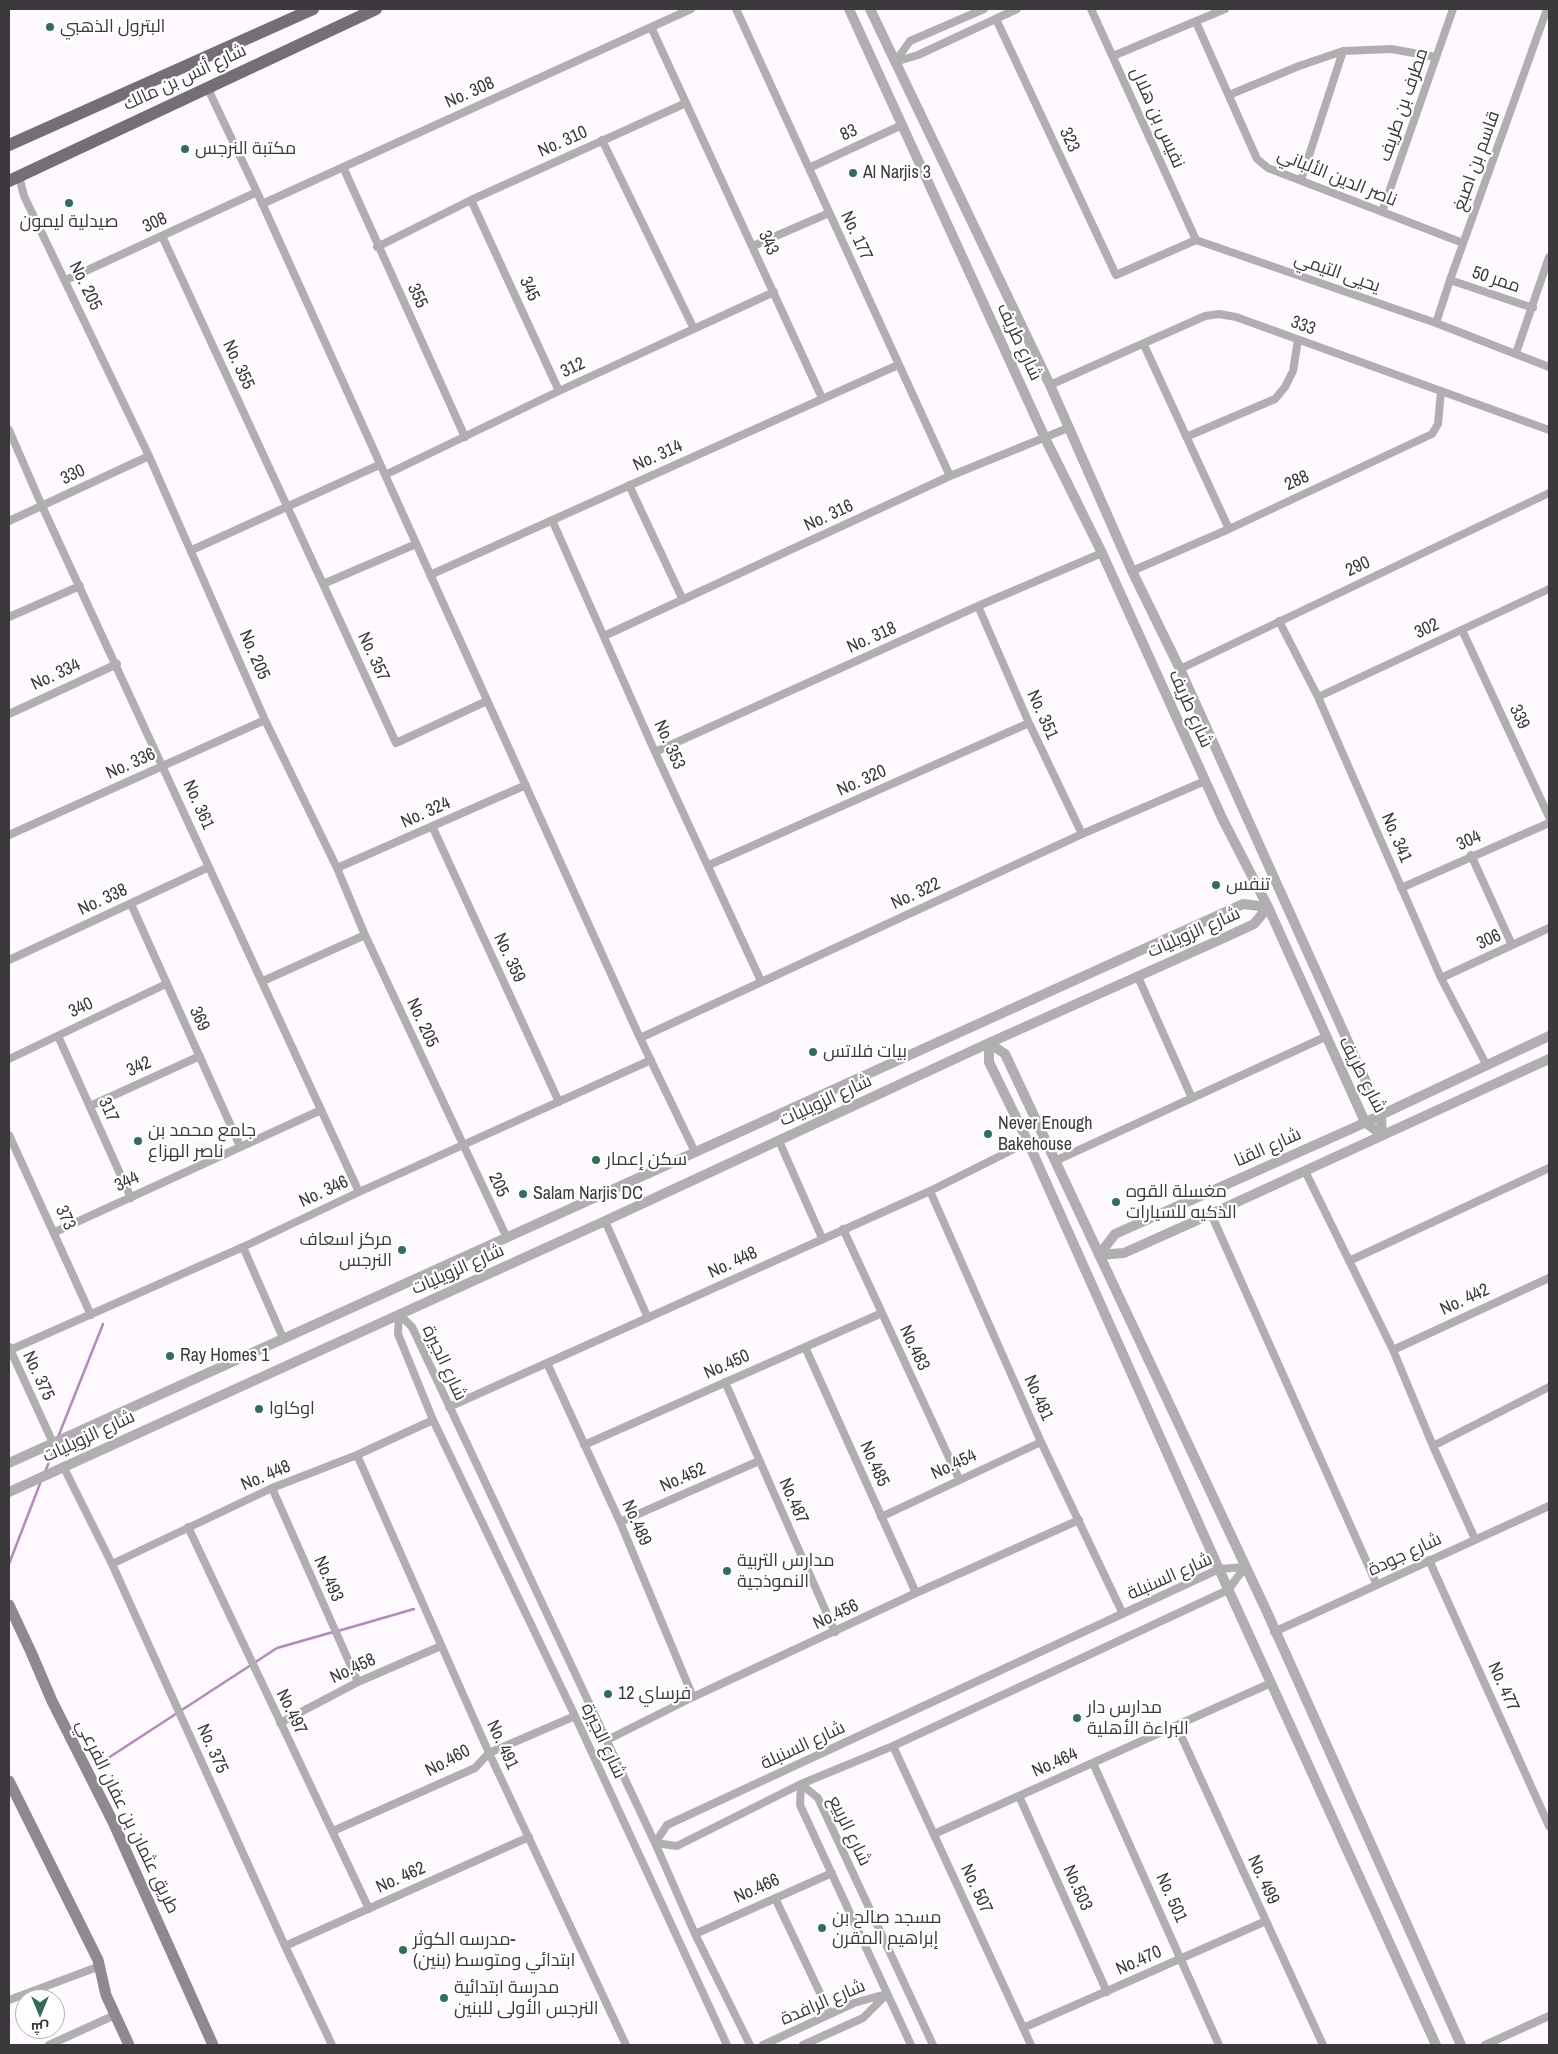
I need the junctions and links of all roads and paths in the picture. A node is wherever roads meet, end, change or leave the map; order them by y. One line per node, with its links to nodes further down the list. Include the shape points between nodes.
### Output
1 (313, 9): 25 (main road, شارع أنس بن مالك)
2 (376, 9): 20 (main road, شارع أنس بن مالك)
3 (691, 9): 15 (street, No. 308)
4 (736, 9): 27 (street, No. 177)
5 (849, 9): 23 (street, شارع طريف)
6 (870, 9): 19 (street, شارع طريف)
7 (984, 9): 19 (street, via 910,41)
8 (1017, 9): 13 (street)
9 (1092, 9): 17 (street, نفيس بن هلال)
10 (1225, 9): 14 (street)
11 (1454, 9): 18 (street, مطرف بن طريف)
12 (1547, 9): 37 (street, قاسم بن اصبغ)
13 (996, 19): 19 (street, via 918,55); 36 (street, 323, via 1116,275)
14 (1196, 22): 17 (street); 21 (street, ناصر الدين الألباني)
15 (652, 27): 22 (street); 26 (street, No. 308)
16 (1343, 51): 18 (street, via 1391,49); 21 (street); 29 (street)
17 (1113, 56): 36 (street, نفيس بن هلال)
18 (1436, 57): 33 (street, مطرف بن طريف)
19 (895, 62): 53 (street, شارع طريف)
20 (207, 87): 28 (main road, شارع أنس بن مالك); 30 (street)
21 (1229, 95): 29 (street, ناصر الدين الألباني, via 1257,159 1268,168)
22 (686, 102): 24 (street, No. 310); 39 (street, 343)
23 (902, 125): 27 (street, 83); 62 (street, شارع طريف)
24 (602, 140): 31 (street, No. 310); 47 (street)
25 (9, 145)
26 (343, 167): 32 (street, No. 308); 38 (street, 355)
27 (809, 168): 34 (street, No. 177)
28 (14, 179): 42 (street, No. 205)
29 (1301, 180): 33 (street, ناصر الدين الألباني)
30 (257, 192): 32 (street); 35 (street, 308)
31 (471, 200): 38 (street, No. 310); 54 (street, 345)
32 (262, 204): 64 (street)
33 (1382, 212): 37 (street, ناصر الدين الألباني)
34 (829, 213): 39 (street); 51 (street, No. 177)
35 (162, 236): 42 (street, 308); 70 (street, No. 355)
36 (1196, 240): 46 (street, يحيى التيمي)
37 (1463, 243): 43 (street, قاسم بن اصبغ)
38 (377, 246): 60 (street, 355)
39 (753, 246): 44 (street, 343)
40 (1549, 257): 41 (street)
41 (1547, 273): 45 (street)
42 (66, 280): 63 (street, No. 205)
43 (1450, 280): 45 (street, ممر 50); 46 (street, قاسم بن اصبغ)
44 (774, 292): 47 (street, 312); 56 (street, 343)
45 (1533, 308): 50 (street)
46 (1436, 323): 50 (street, يحيى التيمي)
47 (694, 329): 54 (street, 312)
48 (1298, 340): 49 (street, 333, via 1219,314 1205,316); 55 (street, 333); 61 (street, via 1293,371 1274,399)
49 (1144, 345): 53 (street, 333); 61 (street)
50 (1516, 353): 52 (street, يحيى التيمي)
51 (898, 365): 56 (street, No. 314); 66 (street, No. 177)
52 (1549, 367)
53 (1050, 385): 57 (street, شارع طريف)
54 (559, 391): 60 (street, 312)
55 (1441, 391): 59 (street, 333); 73 (street, 288, via 1438,424 1432,434)
56 (822, 398): 67 (street, No. 314)
57 (1068, 428): 62 (street, No. 316); 77 (street, شارع طريف)
58 (9, 430): 69 (street, No. 361)
59 (1549, 430)
60 (465, 437): 65 (street, 312)
61 (1186, 437): 73 (street)
62 (1045, 438): 66 (street, No. 316); 76 (street, شارع طريف)
63 (149, 456): 69 (street, 330); 75 (street, No. 205)
64 (379, 465): 65 (street); 70 (street)
65 (385, 475): 74 (street)
66 (950, 476): 82 (street, No. 316)
67 (629, 485): 71 (street, No. 314); 82 (street)
68 (1549, 493): 85 (street, 290)
69 (42, 506): 72 (street, 330); 80 (street, No. 361)
70 (286, 506): 75 (street); 79 (street, No. 355)
71 (552, 520): 78 (street, No. 314); 87 (street, No. 353)
72 (9, 522)
73 (1229, 529): 77 (street, 288)
74 (416, 544): 78 (street); 79 (street)
75 (192, 550): 93 (street, No. 205)
76 (1102, 553): 83 (street, No. 318); 97 (street, شارع طريف)
77 (1132, 571): 89 (street, شارع طريف)
78 (430, 575): 91 (street)
79 (323, 584): 91 (street, No. 357, via 396,743)
80 (80, 586): 84 (street); 88 (street, No. 361)
81 (1549, 589): 86 (street, 302)
82 (683, 600): 87 (street, No. 316)
83 (978, 606): 94 (street, No. 351); 95 (street, No. 318)
84 (9, 617)
85 (1279, 621): 89 (street, 290); 90 (street, No. 341)
86 (1462, 630): 90 (street, 302); 99 (street, 339)
87 (604, 636): 95 (street, No. 353)
88 (116, 664): 92 (street, No. 334); 96 (street, No. 361)
89 (1180, 669): 134 (street, شارع طريف)
90 (1318, 697): 108 (street, No. 341)
91 (487, 701): 98 (street)
92 (9, 714)
93 (265, 720): 96 (street, No. 336); 107 (street, No. 205)
94 (1029, 723): 102 (street, No. 351); 105 (street, No. 320)
95 (655, 752): 105 (street, No. 353)
96 (163, 766): 103 (street, No. 336); 106 (street, No. 361)
97 (1205, 781): 102 (street, No. 322); 110 (street, شارع طريف)
98 (526, 785): 101 (street, No. 324); 123 (street)
99 (1549, 817)
100 (1549, 822): 104 (street, 304)
101 (432, 826): 107 (street, No. 324); 131 (street, No. 359)
102 (1082, 834): 118 (street, No. 322)
103 (9, 835)
104 (1471, 856): 108 (street, 304); 113 (street)
105 (708, 865): 118 (street, No. 353)
106 (209, 867): 109 (street, No. 338); 117 (street, No. 361)
107 (337, 868): 112 (street, No. 205)
108 (1401, 888): 116 (street, No. 341)
109 (130, 904): 114 (street, No. 338); 119 (street, 369)
110 (1268, 907): 115 (street, شارع الزويليات, via 1254,924); 122 (street, شارع طريف); 142 (street, شارع الزويليات, via 1244,904)
111 (1549, 928): 113 (street, 306)
112 (365, 935): 117 (street); 140 (street, No. 205)
113 (1512, 945): 116 (street, 306)
114 (9, 960)
115 (1138, 977): 124 (street, شارع الزويليات); 130 (street)
116 (1440, 978): 129 (street, No. 341)
117 (263, 981): 133 (street, No. 361)
118 (761, 981): 123 (street, No. 322)
119 (166, 984): 120 (street, 340); 125 (street, 369)
120 (58, 1036): 126 (street, 340); 132 (street, 317)
121 (1549, 1036): 129 (street, شارع القنا)
122 (1325, 1037): 130 (street); 135 (street, شارع طريف)
123 (640, 1038): 128 (street)
124 (989, 1043): 138 (street, شارع الزويليات); 139 (street, via 989,1062); 143 (street, via 1006,1054)
125 (200, 1056): 132 (street, 342); 141 (street, 369)
126 (9, 1059)
127 (1549, 1059): 137 (street, شارع القنا)
128 (651, 1060): 131 (street, No. 346); 142 (street)
129 (1487, 1066): 134 (street, شارع القنا)
130 (1192, 1098): 143 (street)
131 (559, 1102): 140 (street, No. 346)
132 (90, 1106): 148 (street, 317)
133 (321, 1110): 141 (street, 344); 147 (street, No. 361)
134 (1382, 1115): 135 (street, شارع القنا); 137 (street, شارع طريف)
135 (1364, 1122): 137 (street, شارع طريف); 156 (street, شارع القنا, via 1114,1234)
136 (9, 1135): 152 (street, 373)
137 (1382, 1135): 145 (street, شارع القنا)
138 (779, 1141): 150 (street, شارع الزويليات); 154 (street)
139 (1028, 1142): 146 (street, No. 448); 192 (street)
140 (463, 1145): 147 (street, No. 346); 153 (street, 205)
141 (240, 1146): 148 (street, 344)
142 (696, 1152): 153 (street, شارع الزويليات)
143 (1055, 1160): 156 (street)
144 (1549, 1168): 157 (street)
145 (1305, 1172): 149 (street, شارع القنا); 157 (street)
146 (930, 1191): 151 (street, No. 448); 172 (street, No.481)
147 (359, 1192): 155 (street, No. 346)
148 (131, 1198): 152 (street, 344)
149 (1211, 1214): 156 (street, شارع القنا, via 1124,1253); 193 (street)
150 (605, 1221): 160 (street, شارع الزويليات); 162 (street)
151 (842, 1229): 154 (street, No. 448); 159 (street, No.483)
152 (55, 1232): 161 (street, 373)
153 (506, 1238): 163 (street, شارع الزويليات)
154 (822, 1238): 162 (street, No. 448)
155 (243, 1247): 161 (street, No. 346); 163 (street)
156 (1100, 1255): 191 (street)
157 (1349, 1261): 166 (street)
158 (1549, 1278): 166 (street, No. 442)
159 (882, 1313): 164 (street, No.450); 180 (street, No.483)
160 (398, 1314): 170 (street, شارع الجيرة, via 412,1327); 171 (street, شارع الجيرة, via 398,1334); 179 (street, شارع الزويليات)
161 (92, 1315): 165 (street, No. 346)
162 (648, 1318): 167 (street, No. 448)
163 (284, 1338): 173 (street, شارع الزويليات)
164 (805, 1347): 168 (street, No.450); 184 (street, No.485)
165 (9, 1349): 173 (street, No. 375)
166 (1393, 1350): 175 (street)
167 (547, 1363): 170 (street, No. 448); 174 (street, No.489)
168 (726, 1382): 174 (street, No.450); 177 (street, No.487)
169 (1549, 1387): 175 (street)
170 (449, 1408): 207 (street, شارع الجيرة)
171 (434, 1420): 176 (street, No. 448); 204 (street, شارع الجيرة)
172 (1042, 1442): 180 (street, No.454); 185 (street, No.481)
173 (54, 1445): 178 (street, شارع الزويليات)
174 (584, 1445): 186 (street, No.489)
175 (1433, 1446): 188 (street)
176 (357, 1455): 181 (street, No. 448); 200 (street, No. 491)
177 (759, 1462): 186 (street, No.452); 198 (street, No.487)
178 (9, 1464)
179 (63, 1466): 182 (street, شارع الزويليات); 190 (street, No. 375)
180 (959, 1479): 184 (street, No.454)
181 (272, 1488): 187 (street, No. 448); 201 (street, No.493)
182 (9, 1492)
183 (1549, 1506): 188 (street, شارع جودة)
184 (881, 1517): 195 (street, No.485)
185 (1079, 1520): 195 (street, No.456); 197 (street, No.481)
186 (620, 1522): 203 (street, No.489)
187 (188, 1527): 190 (street, No. 448); 205 (street, No.497)
188 (1475, 1539): 189 (street, شارع جودة)
189 (1429, 1560): 193 (street, شارع جودة); 215 (street, No. 477)
190 (112, 1564): 225 (street, No. 375)
191 (1246, 1567): 192 (street, شارع السنبلة); 194 (street, شارع السنبلة); 199 (street)
192 (1218, 1569): 194 (street); 197 (street, شارع السنبلة)
193 (1377, 1585): 199 (street, شارع جودة)
194 (1228, 1590): 202 (street); 208 (street, شارع السنبلة)
195 (916, 1593): 198 (street, No.456)
196 (9, 1605): 237 (main road, طريق عثمان بن عفان الفرعي, via 52,1701 117,1830)
197 (1123, 1614): 219 (street, شارع السنبلة, via 667,1825)
198 (835, 1632): 203 (street, No.456)
199 (1274, 1632): 250 (street)
200 (441, 1646): 201 (street, No.458); 209 (street, No. 491)
201 (358, 1682): 205 (street, No.458)
202 (1271, 1683): 206 (street, No.464); 249 (street)
203 (693, 1697): 207 (street, No.456)
204 (575, 1716): 209 (street, No.460); 240 (street, شارع الجيرة)
205 (280, 1723): 216 (street, No.497)
206 (1177, 1726): 210 (street, No.464); 223 (street, No. 499)
207 (606, 1740): 219 (street, شارع الجيرة)
208 (893, 1746): 212 (street, شارع السنبلة); 217 (street, No. 507)
209 (489, 1753): 216 (street, No.460, via 475,1768); 218 (street, No. 491)
210 (1093, 1763): 213 (street, No.464); 226 (street, No. 501)
211 (9, 1781): 214 (main road)
212 (801, 1784): 219 (street, شارع السنبلة, via 677,1846); 220 (street, شارع الربيع, via 800,1805); 245 (street, شارع الربيع, via 818,1798)
213 (1019, 1796): 217 (street, No.464); 228 (street, No.503)
214 (13, 1800): 227 (main road)
215 (1549, 1826)
216 (333, 1831): 222 (street, No.497)
217 (934, 1834): 234 (street, No. 507)
218 (529, 1837): 222 (street, No. 462); 239 (street, No. 491)
219 (655, 1843): 224 (street, شارع الجيرة)
220 (832, 1872): 221 (street, No.466); 229 (street, شارع الربيع)
221 (775, 1898): 224 (street, No.466); 231 (street)
222 (369, 1909): 225 (street, No. 462)
223 (1266, 1921): 226 (street, No.470); 248 (street, No. 499)
224 (695, 1934): 241 (street, شارع الجيرة)
225 (285, 1946): 238 (street, No. 375)
226 (1182, 1958): 228 (street, No.470); 247 (street, No. 501)
227 (100, 1966): 230 (street); 232 (main road, via 106,1995)
228 (1107, 1992): 234 (street, No.470)
229 (886, 1994): 231 (street, شارع الرافدة, via 854,2002); 243 (street, شارع الرافدة, via 863,2018); 244 (street, شارع الربيع)
230 (9, 2000)
231 (830, 2014): 242 (street, شارع الرافدة)
232 (115, 2015): 235 (street); 236 (main road)
233 (1549, 2016): 251 (street)
234 (1023, 2028): 246 (street, No. 507)
235 (49, 2045)
236 (129, 2045)
237 (213, 2045)
238 (332, 2045)
239 (626, 2045)
240 (727, 2045)
241 (750, 2045)
242 (763, 2045)
243 (803, 2045)
244 (911, 2045)
245 (933, 2045)
246 (1031, 2045)
247 (1219, 2045)
248 (1323, 2045)
249 (1436, 2045)
250 (1461, 2045)
251 (1485, 2045)

